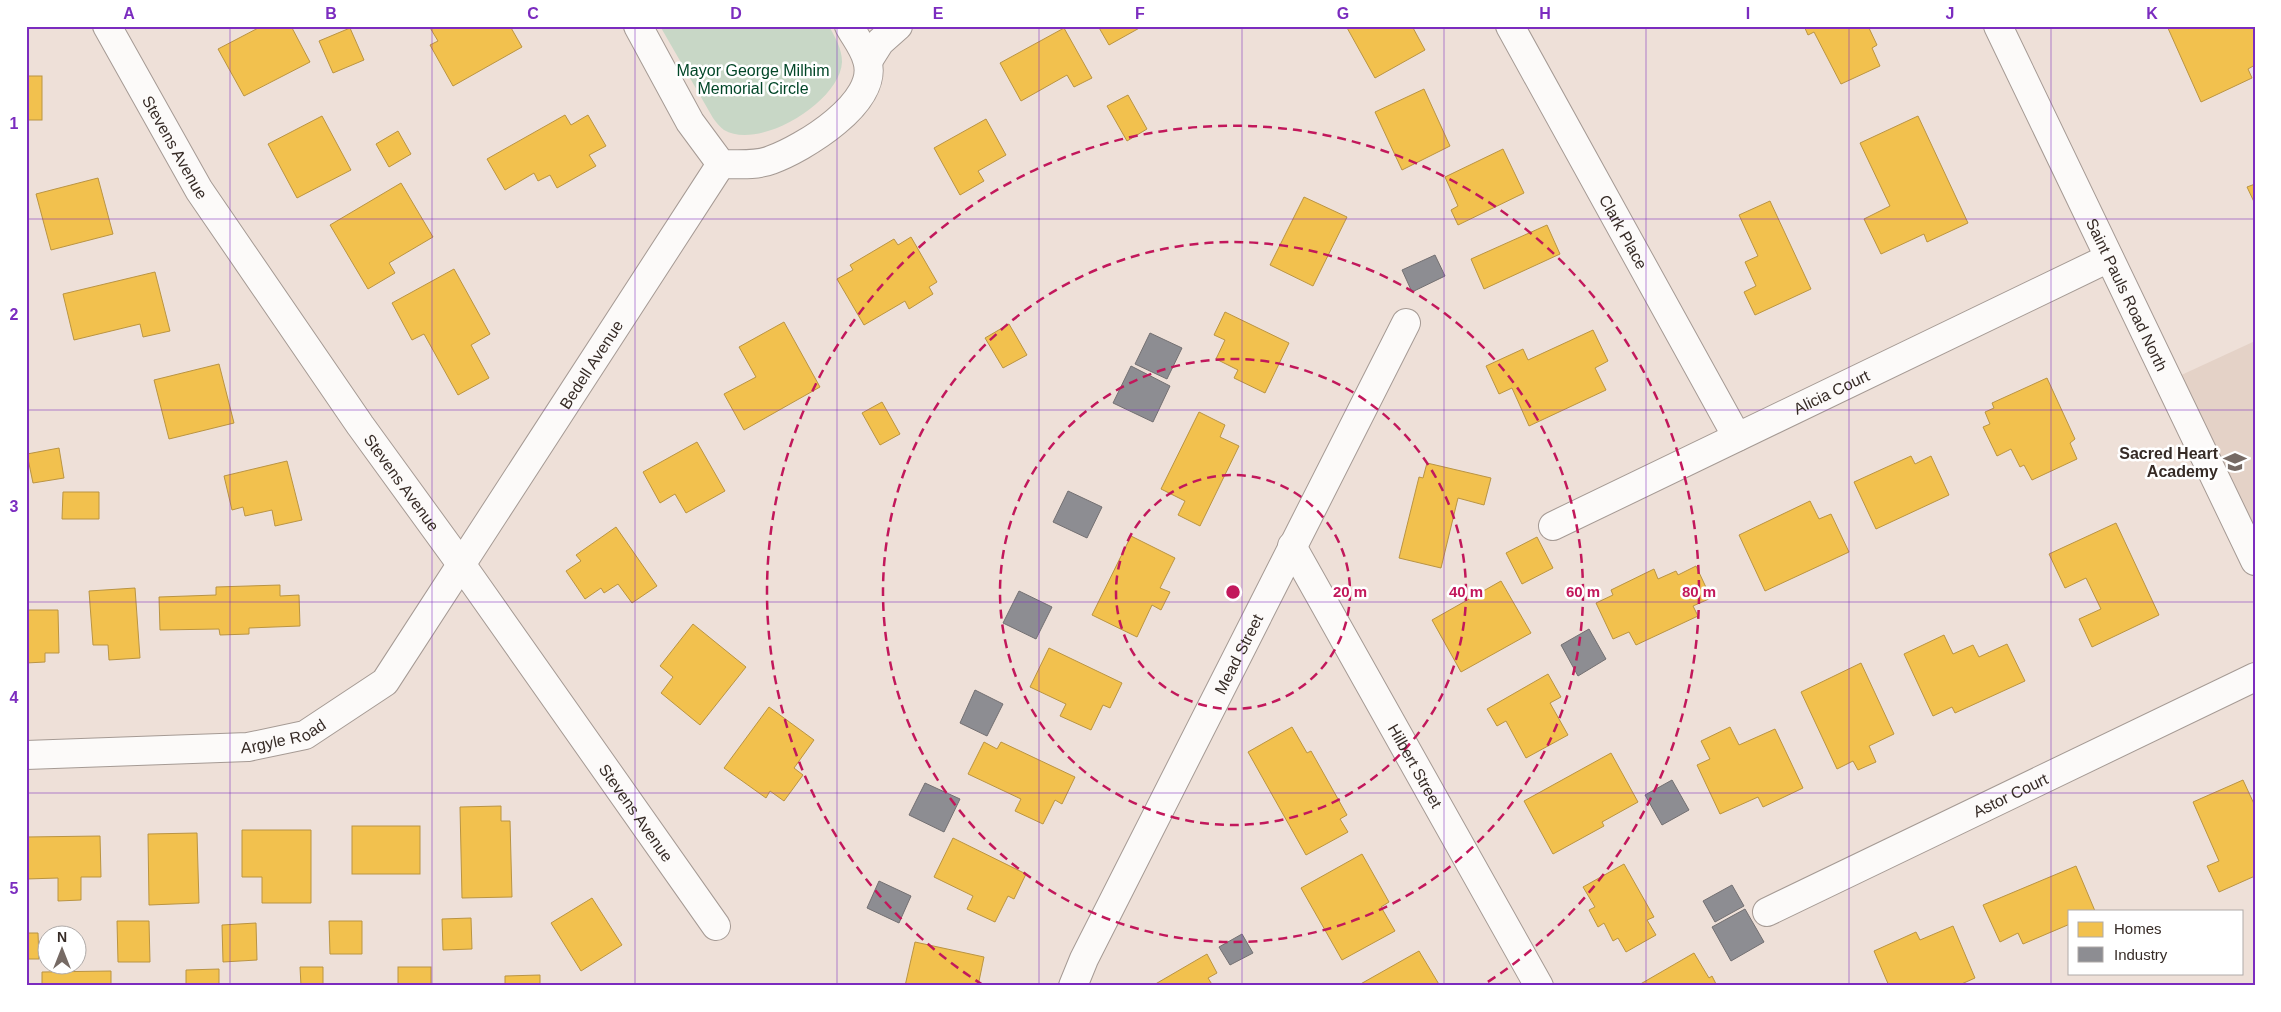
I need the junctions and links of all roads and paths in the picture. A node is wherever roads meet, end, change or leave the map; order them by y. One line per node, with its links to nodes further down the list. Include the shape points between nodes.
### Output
1 (107, 26): 15 (street, Stevens Avenue, via 199,190)
2 (638, 26): 8 (street, via 690,122)
3 (849, 26): 7 (street)
4 (898, 26): 7 (street, via 880,42)
5 (1510, 26): 11 (street, Clark Place)
6 (1998, 26): 9 (street, Saint Pauls Road North)
7 (868, 61): 8 (street, via 867,80 836,124 801,147 769,161)
8 (721, 164): 15 (street, Bedell Avenue)
9 (2109, 258): 11 (street, Alicia Court); 14 (street, Saint Pauls Road North)
10 (1406, 323): 13 (street, Mead Street)
11 (1737, 437): 12 (street, Alicia Court)
12 (1553, 526)
13 (1292, 546): 20 (street, Mead Street); 21 (street, Hilbert Street)
14 (2255, 561)
15 (461, 564): 17 (street, Argyle Road, via 385,682 305,735 248,747); 19 (street, Stevens Avenue)
16 (2255, 677): 18 (street, Astor Court)
17 (26, 755)
18 (1767, 912)
19 (716, 926)
20 (1073, 986)
21 (1540, 986)

